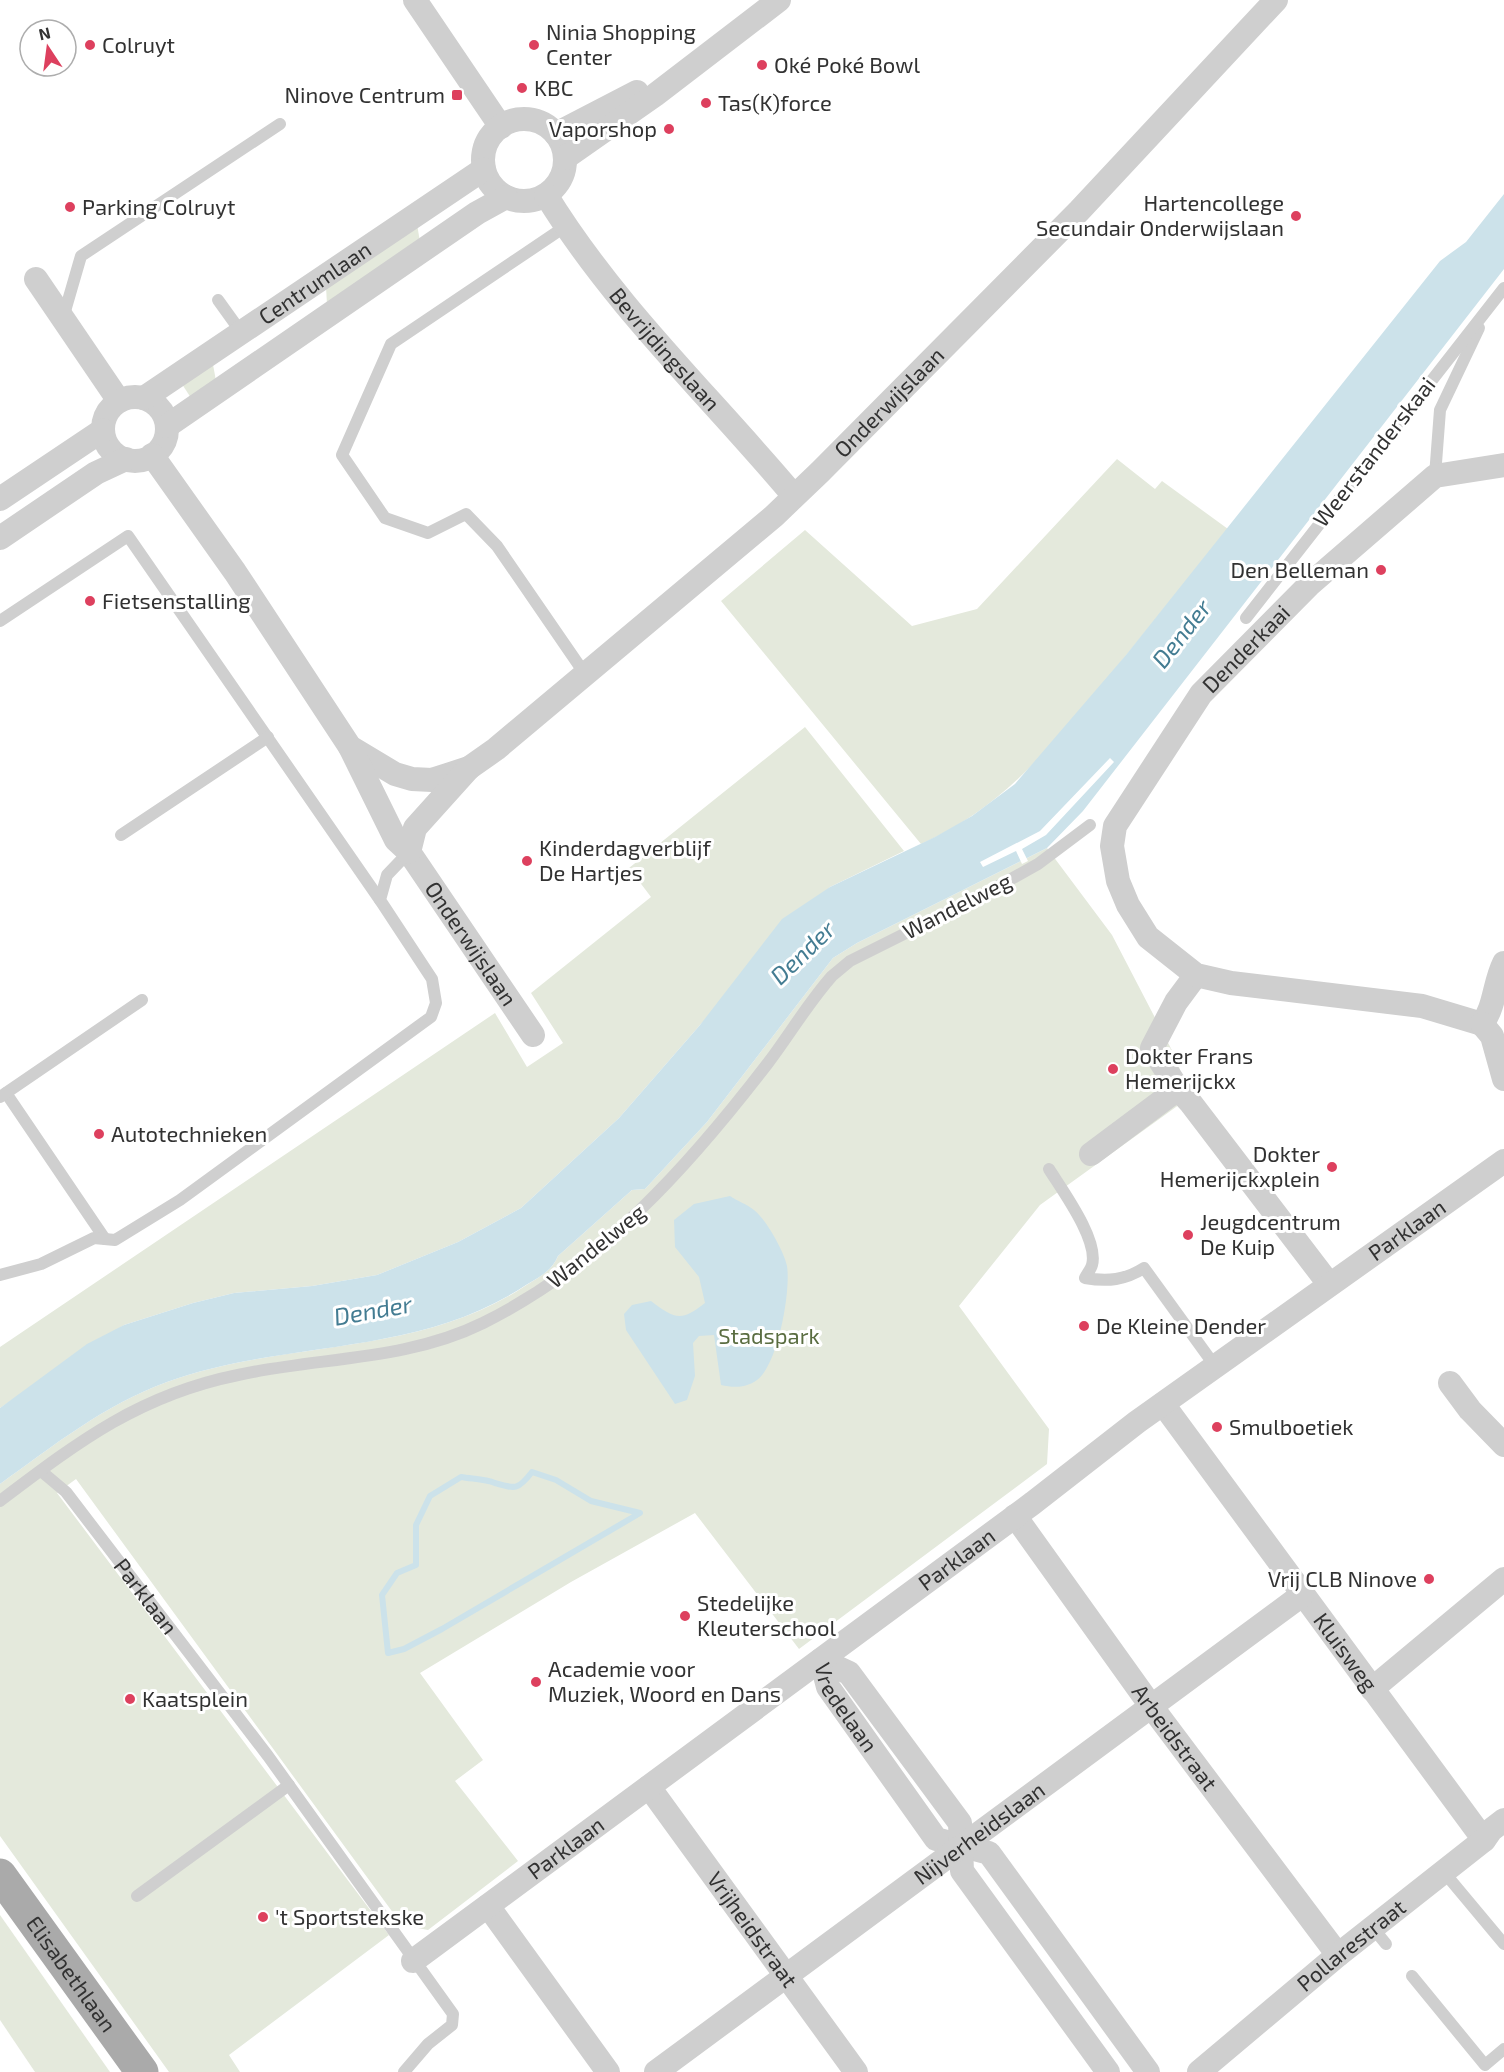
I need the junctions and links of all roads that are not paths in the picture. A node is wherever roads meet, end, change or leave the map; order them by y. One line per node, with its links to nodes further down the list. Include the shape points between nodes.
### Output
1 (415, 0): 6 (street)
2 (779, 0): 4 (street)
3 (1276, 0): 27 (street, Onderwijslaan, via 1071,219)
4 (704, 58): 7 (street); 8 (street)
5 (280, 124): 17 (lane, via 81,256)
6 (501, 127): 7 (street, via 522,119 534,120); 9 (street, via 489,138)
7 (556, 134): 8 (street)
8 (565, 158): 10 (street, via 559,182)
9 (484, 169): 11 (street, via 488,180); 18 (street, Centrumlaan)
10 (546, 195): 11 (street, Centrumlaan, via 524,201); 12 (street, Bevrijdingslaan)
11 (507, 197): 21 (street, Centrumlaan, via 477,213)
12 (566, 226): 27 (street, Bevrijdingslaan, via 663,350); 32 (lane, via 391,344 342,455 385,518 428,533 466,514 497,546)
13 (36, 279): 17 (street)
14 (1504, 288): 16 (lane, Weerstanderskaai)
15 (218, 300): 18 (lane)
16 (1485, 314): 26 (lane, via 1440,410); 30 (lane, Weerstanderskaai)
17 (63, 319): 20 (street)
18 (241, 333): 19 (street, Centrumlaan)
19 (144, 398): 20 (street, Centrumlaan); 21 (street, via 160,408)
20 (119, 401): 22 (street, via 105,418)
21 (167, 426): 23 (street, via 165,441)
22 (103, 430): 24 (street, via 111,450); 28 (street)
23 (152, 455): 24 (street, via 141,460); 34 (street, Onderwijslaan, via 235,572)
24 (126, 459): 29 (street, via 96,473)
25 (1504, 465): 26 (street)
26 (1435, 476): 41 (street, Denderkaai, via 1309,585 1201,694 1115,826 1112,846 1118,881 1140,926 1148,938)
27 (794, 496): 32 (street, Onderwijslaan)
28 (0, 499)
29 (0, 538)
30 (1246, 618)
31 (0, 621): 33 (lane, via 128,536)
32 (585, 674): 35 (street, Onderwijslaan)
33 (268, 737): 37 (lane); 39 (lane)
34 (350, 747): 35 (street, Onderwijslaan, via 395,774 412,779 432,780); 38 (street, Onderwijslaan, via 396,840)
35 (469, 768): 38 (street, Onderwijslaan, via 415,828)
36 (1090, 825): 58 (lane, Wandelweg, via 1038,864 850,961 832,975 715,1132 681,1171 603,1244 546,1288 481,1324 423,1345 238,1375 175,1392 93,1432)
37 (121, 835)
38 (410, 852): 39 (lane, via 387,875); 44 (street, Onderwijslaan)
39 (380, 900): 51 (lane, via 432,980 436,1003 431,1017 180,1200 115,1240)
40 (1504, 963): 43 (street, via 1497,977 1490,1014)
41 (1196, 975): 43 (street, via 1231,983 1422,1006); 46 (street, via 1176,1002 1152,1048)
42 (142, 1000): 47 (lane)
43 (1482, 1024): 45 (street, via 1492,1036)
44 (533, 1035)
45 (1504, 1079)
46 (1178, 1089): 48 (street); 53 (street)
47 (3, 1095): 51 (lane)
48 (1091, 1154)
49 (1504, 1161): 53 (street, Parklaan)
50 (1049, 1169): 54 (lane, via 1076,1212 1091,1249 1093,1264 1086,1278 1106,1281 1144,1268)
51 (105, 1239): 52 (lane, via 94,1238 41,1264)
52 (0, 1275)
53 (1329, 1284): 54 (street, Parklaan)
54 (1215, 1366): 56 (street, Parklaan)
55 (1450, 1383): 57 (street)
56 (1163, 1404): 60 (street, Parklaan); 62 (street, Kluisweg)
57 (1504, 1445)
58 (41, 1471): 59 (lane, Wandelweg); 66 (lane, Parklaan, via 66,1492)
59 (0, 1501)
60 (1015, 1516): 63 (street, Parklaan); 65 (street, Arbeidstraat)
61 (1504, 1579): 64 (street)
62 (1302, 1595): 64 (street, Kluisweg); 65 (street, Nijverheidslaan)
63 (821, 1660): 67 (street, Parklaan); 70 (street, Vredelaan, via 828,1687 936,1839)
64 (1372, 1689): 69 (street, Kluisweg)
65 (1151, 1706): 70 (street, Nijverheidslaan); 76 (street, Arbeidstraat)
66 (289, 1785): 73 (lane); 77 (lane, Parklaan)
67 (649, 1787): 74 (street, Parklaan); 78 (street, Vrijheidstraat)
68 (1504, 1820): 69 (street, Pollarestraat)
69 (1484, 1840): 71 (street, Pollarestraat)
70 (961, 1845): 78 (street, Nijverheidslaan); 86 (street, via 962,1872); 87 (street, Vredelaan, via 989,1853)
71 (1443, 1871): 75 (lane); 76 (street, Pollarestraat, via 1379,1936)
72 (0, 1875): 81 (main road, Elisabethlaan)
73 (137, 1896)
74 (488, 1906): 77 (street, Parklaan); 83 (street)
75 (1504, 1944)
76 (1338, 1955): 88 (street, Pollarestraat)
77 (413, 1961): 82 (lane, Parklaan, via 453,2014 452,2025 428,2044)
78 (786, 1975): 84 (street, Nijverheidslaan); 85 (street, Vrijheidstraat)
79 (1412, 1976): 80 (lane, via 1485,2065)
80 (1504, 2049)
81 (142, 2072)
82 (404, 2072)
83 (608, 2072)
84 (656, 2072)
85 (856, 2072)
86 (1108, 2072)
87 (1148, 2072)
88 (1199, 2072)

